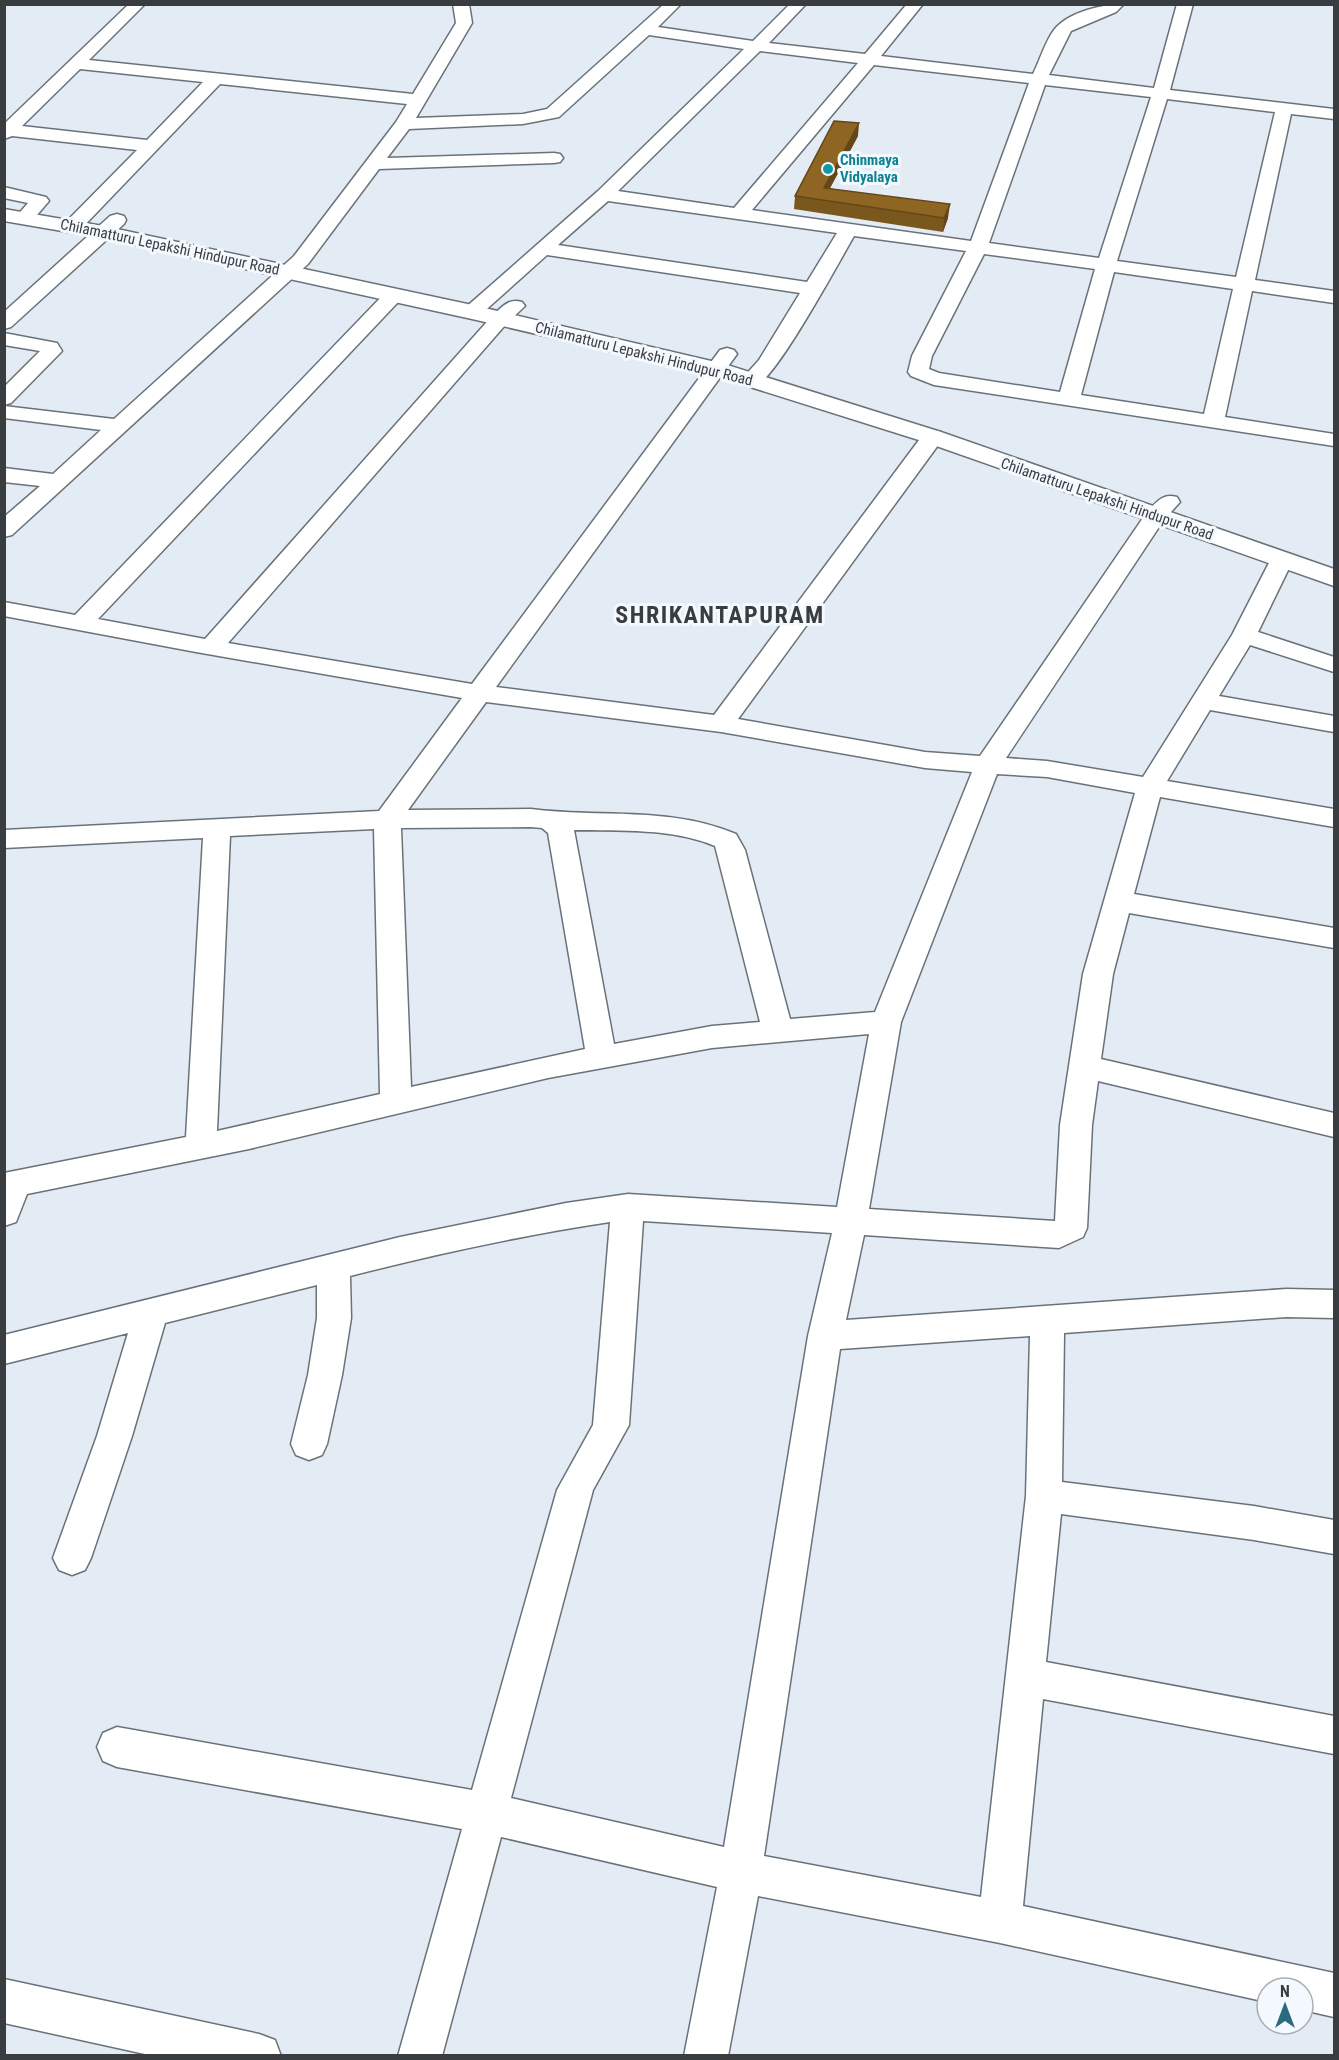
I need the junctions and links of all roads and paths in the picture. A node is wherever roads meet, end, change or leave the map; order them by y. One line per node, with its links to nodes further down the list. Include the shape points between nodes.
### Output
1 (138, 4): 11 (street)
2 (461, 4): 15 (street, via 465,23)
3 (674, 4): 8 (street)
4 (799, 4): 9 (street)
5 (916, 4): 10 (street)
6 (1117, 4): 13 (street, via 1111,10 1065,26)
7 (1185, 4): 14 (street)
8 (645, 30): 9 (street); 18 (street, via 553,113 523,119)
9 (757, 46): 10 (street); 24 (street)
10 (869, 60): 13 (street); 27 (street)
11 (77, 64): 12 (street); 19 (street)
12 (216, 79): 15 (street); 20 (street)
13 (1039, 80): 14 (street); 32 (street)
14 (1161, 93): 16 (street); 34 (street)
15 (419, 100): 18 (street)
16 (1284, 108): 17 (street); 35 (street)
17 (1335, 114)
18 (404, 124): 22 (street)
19 (6, 132): 20 (street)
20 (151, 146): 28 (street)
21 (554, 158): 22 (street)
22 (374, 164): 33 (street)
23 (4, 192): 26 (street, via 40,201)
24 (604, 195): 27 (street); 31 (street)
25 (4, 200): 26 (street, Chilamatturu Lepakshi Hindupur Road)
26 (22, 213): 28 (street, Chilamatturu Lepakshi Hindupur Road)
27 (739, 214): 30 (street)
28 (78, 220): 29 (street, Chilamatturu Lepakshi Hindupur Road)
29 (110, 226): 33 (street, Chilamatturu Lepakshi Hindupur Road); 40 (street)
30 (848, 230): 32 (street); 36 (street)
31 (544, 249): 36 (street); 39 (street)
32 (977, 249): 34 (street); 45 (street, via 922,356 918,372 934,379)
33 (295, 266): 37 (street, Chilamatturu Lepakshi Hindupur Road); 39 (street, Chilamatturu Lepakshi Hindupur Road); 48 (street)
34 (1106, 266): 35 (street); 45 (street)
35 (1244, 284): 38 (street); 47 (street)
36 (812, 289): 43 (street)
37 (394, 295): 39 (street, Chilamatturu Lepakshi Hindupur Road); 59 (street)
38 (1335, 297)
39 (494, 309): 42 (street, Chilamatturu Lepakshi Hindupur Road); 61 (street)
40 (4, 323)
41 (4, 339): 44 (street, via 41,344 52,351)
42 (722, 361): 43 (street, Chilamatturu Lepakshi Hindupur Road); 63 (street)
43 (759, 372): 49 (street, Chilamatturu Lepakshi Hindupur Road); 53 (street, Chilamatturu Lepakshi Hindupur Road, via 933,416)
44 (4, 399)
45 (1069, 399): 47 (street)
46 (4, 412): 48 (street)
47 (1213, 421): 50 (street)
48 (119, 426): 52 (street)
49 (933, 437): 53 (street, Chilamatturu Lepakshi Hindupur Road); 65 (street)
50 (1335, 440)
51 (4, 475): 52 (street)
52 (58, 482): 54 (street)
53 (1162, 509): 55 (street, Chilamatturu Lepakshi Hindupur Road); 56 (street, Chilamatturu Lepakshi Hindupur Road); 67 (street)
54 (4, 530)
55 (1281, 560): 57 (street, Chilamatturu Lepakshi Hindupur Road); 60 (street)
56 (1335, 561)
57 (1335, 578)
58 (4, 609): 59 (street)
59 (81, 623): 61 (street)
60 (1244, 635): 62 (street); 64 (street)
61 (211, 647): 63 (street)
62 (1335, 665)
63 (479, 693): 65 (street); 70 (street)
64 (1204, 701): 66 (street); 68 (street)
65 (721, 724): 67 (street, via 925,760)
66 (1335, 724)
67 (988, 764): 68 (street); 76 (street)
68 (1150, 786): 69 (street); 74 (street)
69 (1335, 818)
70 (387, 819): 71 (street); 72 (street); 80 (street)
71 (550, 821): 77 (street, via 667,825 702,830 726,840); 78 (street, via 560,826 563,834)
72 (216, 828): 73 (street); 82 (street)
73 (4, 839)
74 (1118, 901): 75 (street); 79 (street, via 1098,974)
75 (1335, 938)
76 (886, 1022): 77 (street); 85 (street)
77 (778, 1032): 78 (street, via 712,1038)
78 (601, 1057): 80 (street)
79 (1085, 1066): 81 (street); 85 (street, via 1076,1125 1071,1228 1059,1235)
80 (396, 1103): 82 (street)
81 (1335, 1125)
82 (201, 1146): 83 (street)
83 (8, 1194)
84 (628, 1207): 85 (street); 86 (street, via 566,1216); 99 (street, via 611,1425 575,1490)
85 (851, 1220): 90 (street)
86 (333, 1267): 88 (street); 92 (street, via 334,1318 326,1375)
87 (1335, 1304): 89 (street, via 1286,1303)
88 (151, 1312): 91 (street); 95 (street, via 133,1383)
89 (1047, 1319): 90 (street); 93 (street)
90 (825, 1336): 100 (street)
91 (4, 1350)
92 (309, 1444)
93 (1044, 1496): 94 (street); 96 (street)
94 (1335, 1537)
95 (72, 1558)
96 (1026, 1677): 97 (street); 101 (street)
97 (1335, 1735)
98 (117, 1747): 99 (street)
99 (486, 1813): 100 (street); 106 (street)
100 (741, 1872): 101 (street); 107 (street)
101 (999, 1922): 102 (street)
102 (1335, 1995)
103 (4, 2001): 104 (street)
104 (159, 2045): 105 (street)
105 (259, 2055)
106 (420, 2055)
107 (706, 2055)

